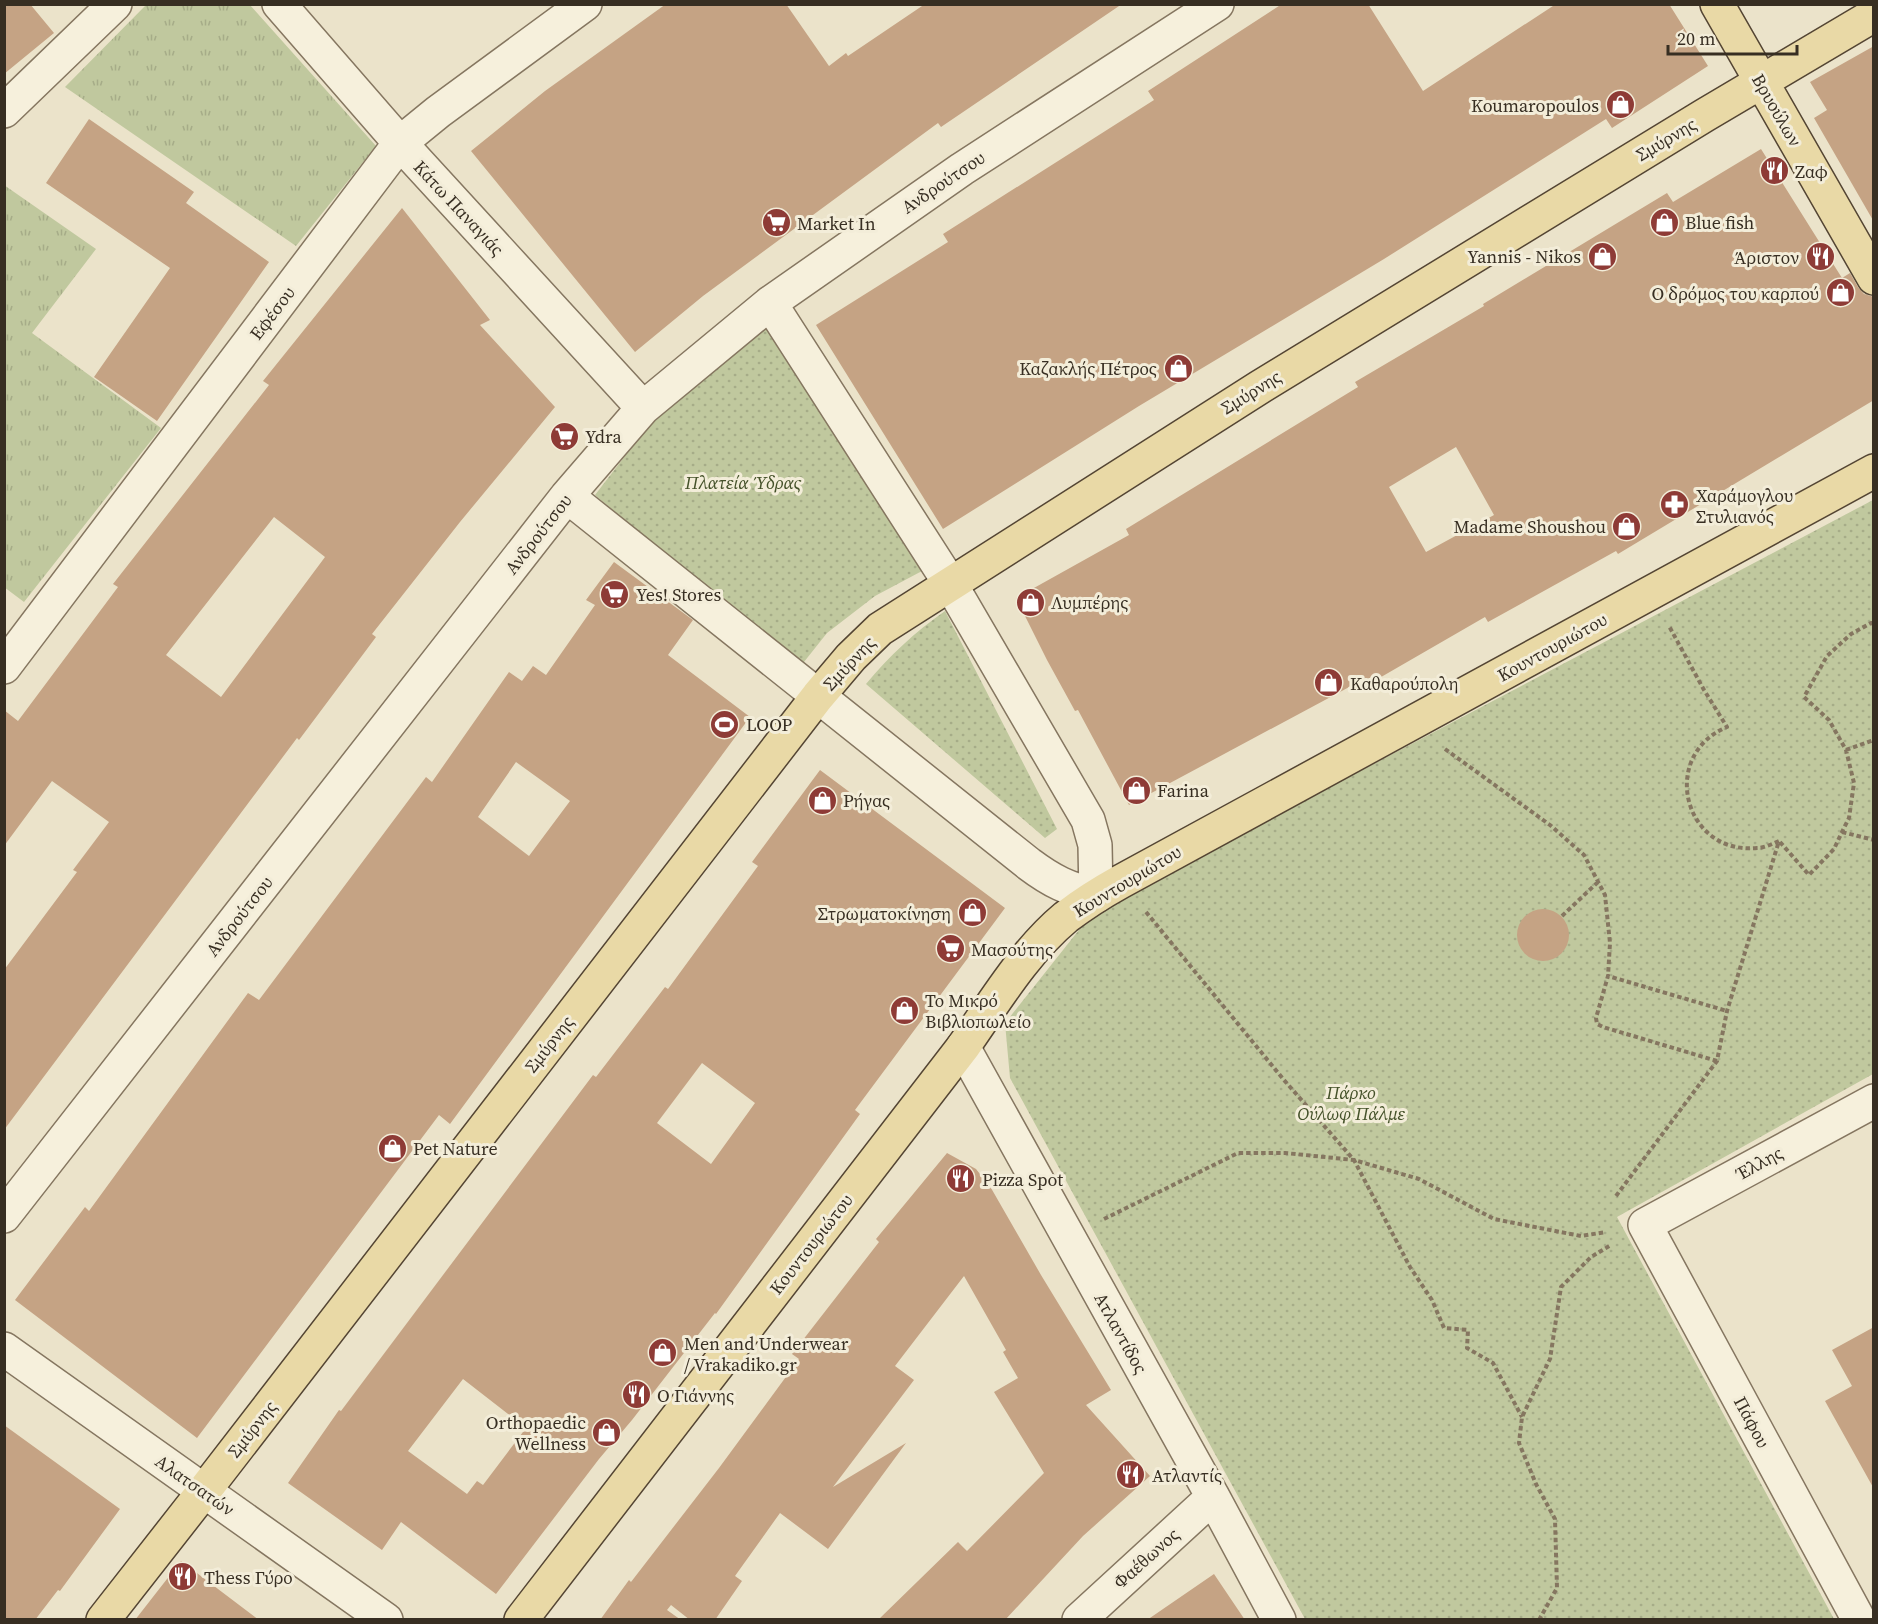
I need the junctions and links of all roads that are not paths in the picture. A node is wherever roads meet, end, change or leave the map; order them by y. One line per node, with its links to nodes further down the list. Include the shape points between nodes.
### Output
1 (115, 4): 8 (street)
2 (279, 4): 9 (street, Κάτω Παναγιάς)
3 (585, 4): 9 (street, Εφέσου)
4 (1217, 4): 11 (street, Ανδρούτσου, via 962,169)
5 (1717, 4): 7 (main road, Βρυούλων)
6 (1874, 15): 7 (main road, Σμύρνης)
7 (1761, 81): 10 (main road, Βρυούλων); 15 (main road, Σμύρνης, via 1260,387)
8 (4, 111)
9 (400, 143): 12 (street, Κάτω Παναγιάς); 16 (street, Εφέσου)
10 (1874, 278)
11 (770, 303): 12 (street, Ανδρούτσου); 15 (street)
12 (643, 408): 14 (street, Ανδρούτσου)
13 (1874, 471): 18 (main road, Κουντουριώτου)
14 (567, 496): 17 (street); 21 (street, Ανδρούτσου)
15 (951, 585): 17 (main road, Σμύρνης, via 880,629); 18 (street, via 1088,820)
16 (4, 667)
17 (818, 696): 18 (street, via 1050,880 1069,889); 24 (main road, Σμύρνης)
18 (1108, 889): 19 (main road, Κουντουριώτου, via 1065,918 1030,955)
19 (963, 1047): 25 (street, Ατλαντίδος); 28 (main road, Κουντουριώτου)
20 (1874, 1101): 22 (street, Έλλης)
21 (4, 1216)
22 (1646, 1225): 31 (street, Πάφου)
23 (4, 1349): 24 (street, Αλατσατών)
24 (204, 1491): 26 (main road, Σμύρνης); 27 (street, Αλατσατών)
25 (1213, 1497): 29 (street, Φαέθωνος); 30 (street, Ατλαντίδος)
26 (103, 1620)
27 (386, 1620)
28 (521, 1620)
29 (1079, 1620)
30 (1279, 1620)
31 (1859, 1620)

